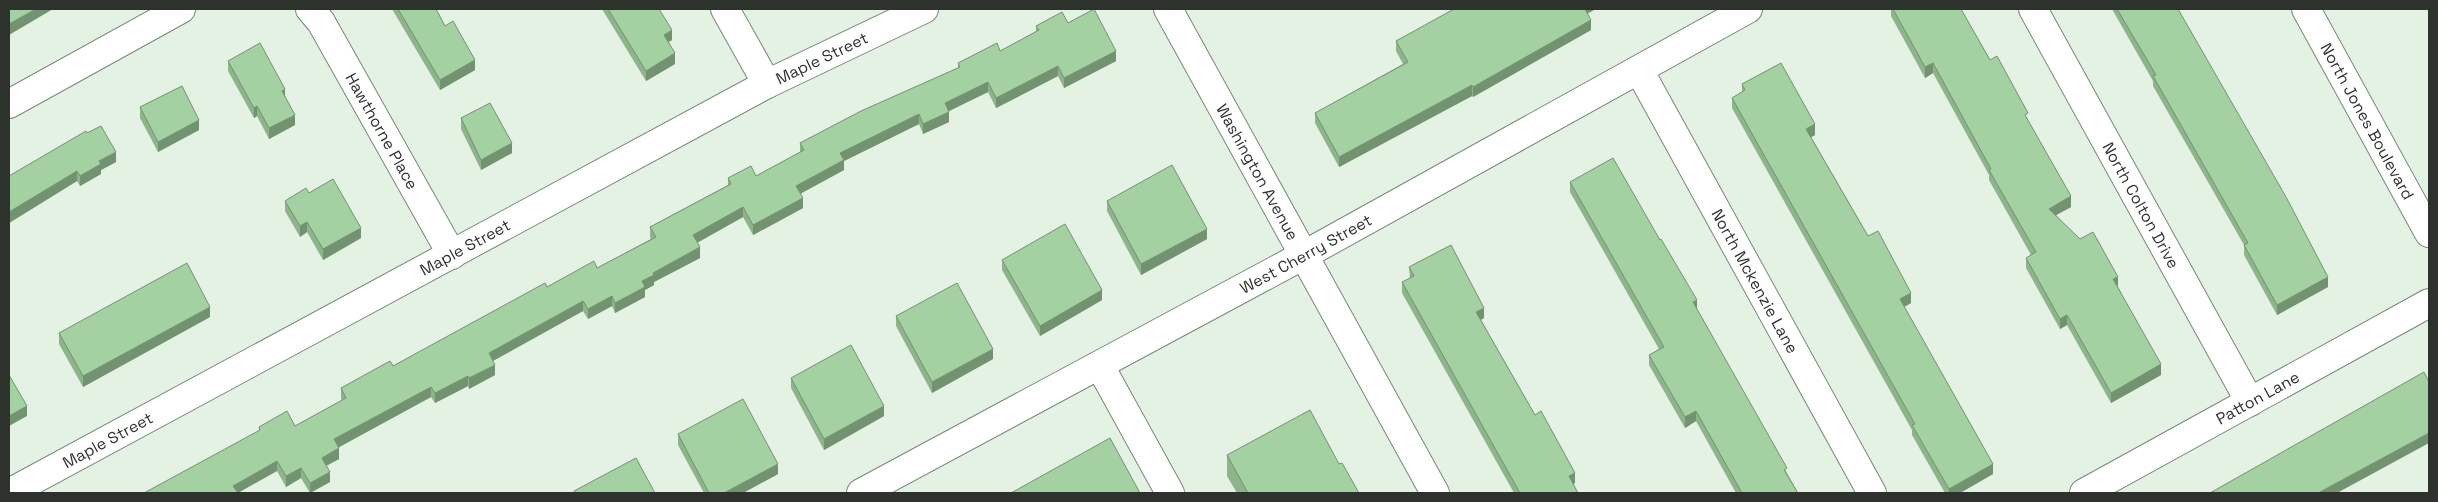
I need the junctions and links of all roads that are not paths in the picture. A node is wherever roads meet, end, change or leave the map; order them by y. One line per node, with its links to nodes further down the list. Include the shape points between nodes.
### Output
1 (181, 9): 11 (street)
2 (310, 9): 13 (street, Hawthorne Place, via 321,22)
3 (725, 9): 10 (street)
4 (924, 9): 10 (street, Maple Street)
5 (1168, 9): 14 (street, Washington Avenue)
6 (1748, 9): 9 (street, West Cherry Street)
7 (2032, 9): 17 (street, North Colton Drive)
8 (2306, 9): 12 (street, North Jones Boulevard)
9 (1639, 70): 14 (street, West Cherry Street); 22 (street, North Mckenzie Lane)
10 (767, 84): 13 (street, Maple Street)
11 (9, 104)
12 (2429, 233)
13 (452, 255): 18 (street, Maple Street)
14 (1304, 255): 16 (street, West Cherry Street); 21 (street, Washington Avenue)
15 (2429, 303): 17 (street, Patton Lane)
16 (1100, 366): 19 (street, West Cherry Street); 20 (street)
17 (2250, 402): 23 (street, Patton Lane)
18 (9, 493)
19 (861, 493)
20 (1170, 493)
21 (1435, 493)
22 (1872, 493)
23 (2084, 493)

